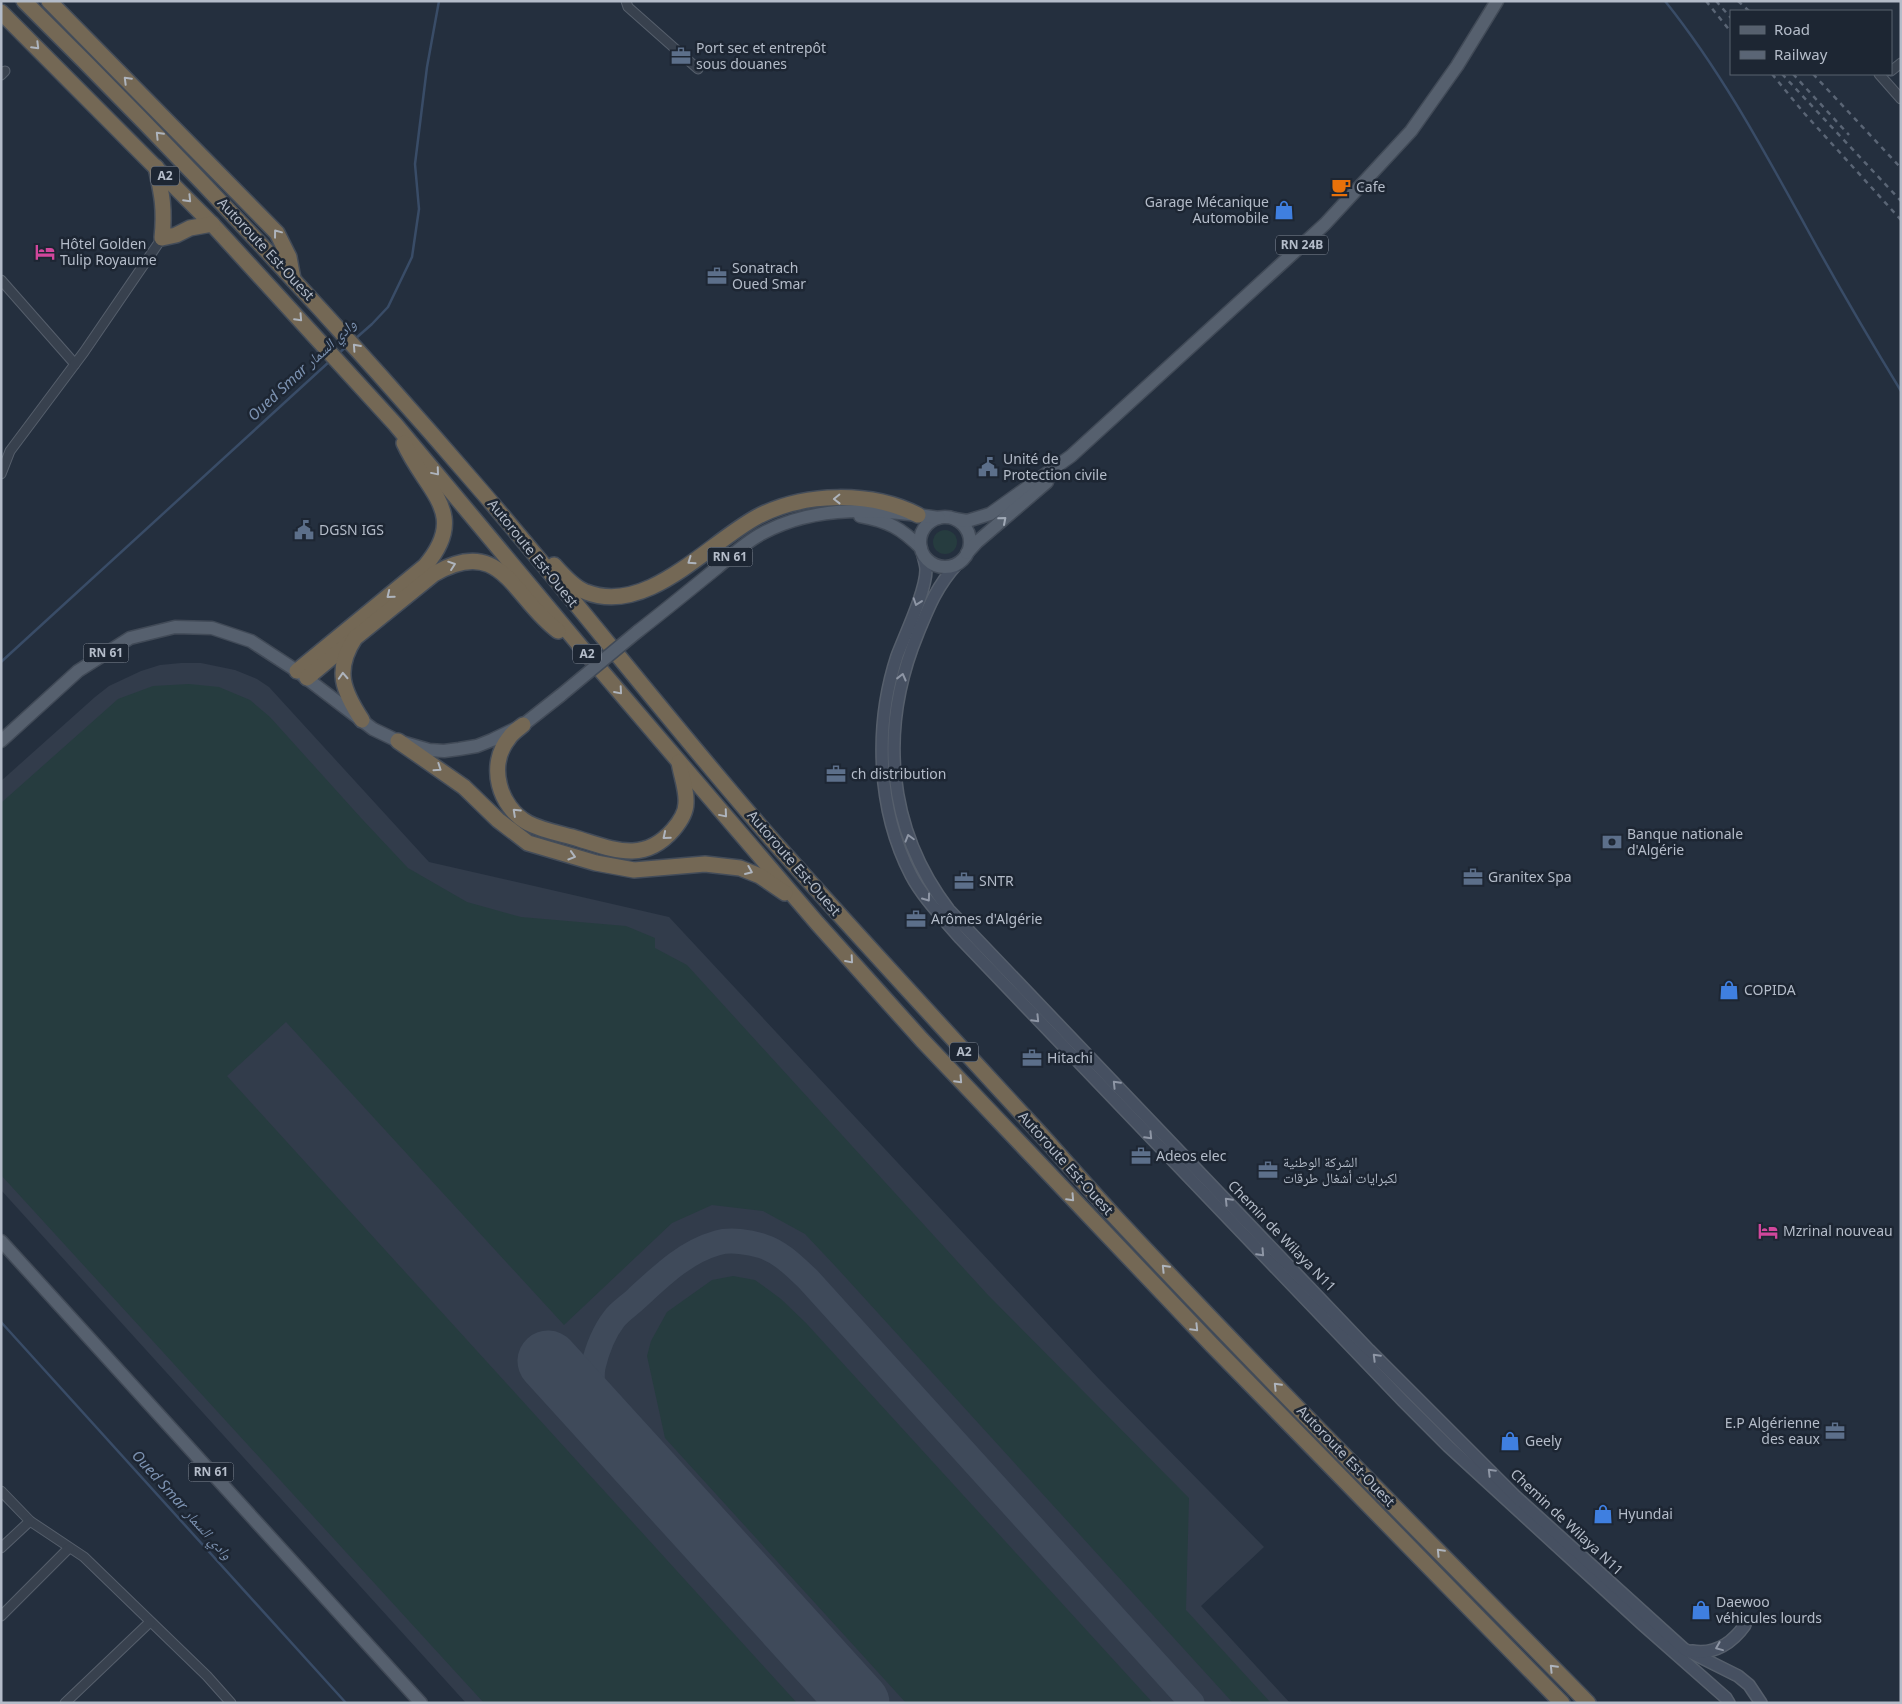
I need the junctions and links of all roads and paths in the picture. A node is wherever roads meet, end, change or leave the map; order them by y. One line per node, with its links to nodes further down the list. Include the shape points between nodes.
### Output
1 (24, 1): 12 (highway, Autoroute Est-Ouest / A2, one-way to 1, via 142,118)
2 (49, 1): 12 (highway, one-way to 2, via 289,257 277,232)
3 (626, 1): 6 (street, via 628,7)
4 (1497, 1): 16 (main road, RN 24B, via 1416,124 1337,212)
5 (1, 12): 9 (highway, Autoroute Est-Ouest / A2, one-way to 9)
6 (698, 69)
7 (1883, 75): 8 (street)
8 (1901, 99)
9 (155, 166): 10 (highway, Autoroute Est-Ouest / A2, one-way to 10); 11 (highway, via 163,196)
10 (212, 224): 11 (highway); 15 (highway, Autoroute Est-Ouest / A2, one-way to 15)
11 (162, 238): 14 (street)
12 (293, 279): 18 (highway, Autoroute Est-Ouest / A2, one-way to 12)
13 (1, 280): 14 (street)
14 (75, 364): 17 (street, via 10,451)
15 (395, 424): 27 (highway, Autoroute Est-Ouest / A2, one-way to 27); 28 (highway, one-way to 28, via 412,460 442,508 445,528 442,538 424,566)
16 (1071, 456): 22 (main road, via 990,514 967,521); 24 (main road, one-way to 16, via 1045,484)
17 (1, 474)
18 (488, 498): 20 (highway, one-way to 18, via 904,507 868,500 836,498 786,505 757,517 659,584 635,594 609,596 585,592 565,577); 48 (highway, Autoroute Est-Ouest / A2, one-way to 18, via 1123,1225 875,956 668,717)
19 (838, 512): 20 (main road, RN 61, via 871,510); 23 (main road, RN 61, via 893,525 907,534); 30 (main road, RN 61, bridge, via 785,523 762,533)
20 (918, 515): 21 (main road, RN 61)
21 (939, 518): 22 (main road); 23 (main road, via 926,526 922,533)
22 (955, 519): 24 (main road, via 967,530)
23 (922, 552): 25 (main road, via 935,565); 43 (main road, one-way to 43, via 926,576 892,672 883,724 883,759 891,819 912,876 928,901 1350,1347 1448,1446)
24 (967, 553): 25 (main road)
25 (957, 564): 43 (main road, Chemin de Wilaya N11, one-way to 25, via 1655,1624 1514,1495 1376,1357 939,897 913,852 903,816 896,775 894,724 908,658 933,595)
26 (355, 638): 27 (highway, one-way to 27, via 434,574 448,566 478,561 503,573 544,619); 28 (highway); 29 (highway, one-way to 26, via 350,702 343,681 344,658)
27 (581, 647): 33 (highway, Autoroute Est-Ouest / A2, one-way to 33)
28 (302, 674): 29 (main road, RN 61); 31 (main road, RN 61, via 263,648 236,635 212,628 175,627 130,638 78,671)
29 (362, 720): 32 (main road, RN 61)
30 (522, 725): 32 (main road, RN 61, via 477,746 444,751); 33 (highway, one-way to 30, via 686,804 680,822 666,838 640,852 617,850 529,823 505,801 497,779 499,758 508,738)
31 (1, 741)
32 (398, 741): 34 (highway, one-way to 34, via 464,787 528,843 596,863 634,870 705,864 740,868 760,876 789,896)
33 (679, 760): 34 (highway, Autoroute Est-Ouest / A2, one-way to 34)
34 (817, 923): 47 (highway, Autoroute Est-Ouest / A2, one-way to 47, via 922,1040 1111,1240)
35 (1, 1241): 46 (main road, RN 61)
36 (1, 1491): 37 (street)
37 (30, 1521): 38 (street); 39 (street)
38 (1, 1548)
39 (69, 1548): 40 (street); 41 (street, via 84,1557)
40 (1, 1616)
41 (150, 1622): 44 (street); 45 (street)
42 (1746, 1624): 43 (main road, one-way to 43, via 1739,1634 1720,1648)
43 (1684, 1655): 49 (main road); 50 (main road, via 1738,1676 1749,1685)
44 (65, 1703)
45 (231, 1703)
46 (421, 1703)
47 (1562, 1703)
48 (1588, 1703)
49 (1729, 1703)
50 (1761, 1703)

